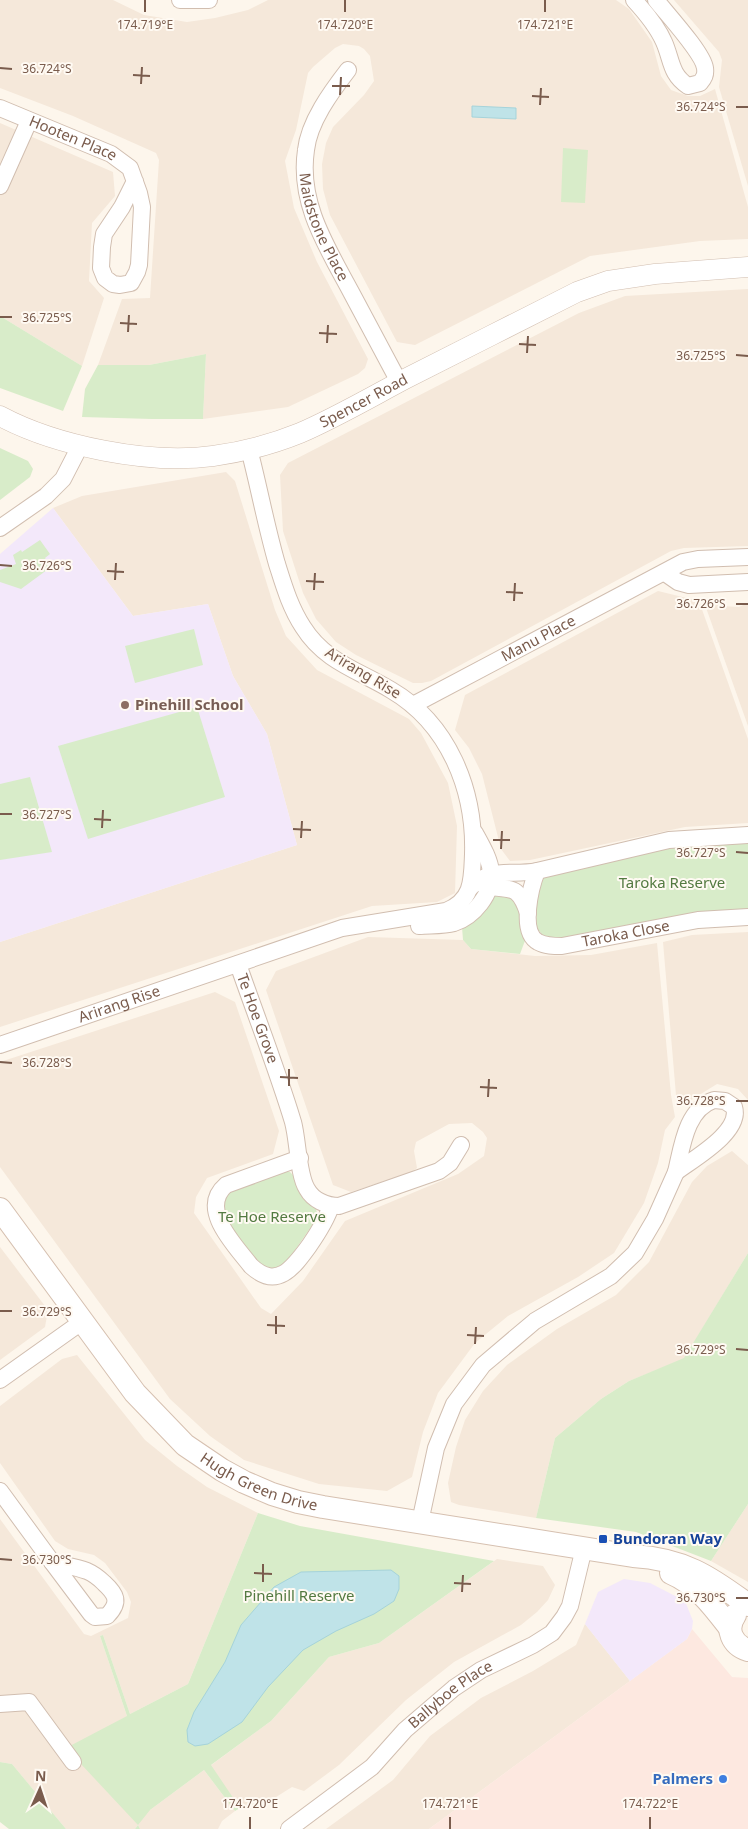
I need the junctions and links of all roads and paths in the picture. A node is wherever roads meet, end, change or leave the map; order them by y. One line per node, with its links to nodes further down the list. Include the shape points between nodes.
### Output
1 (180, 0): 2 (street)
2 (209, 0)
3 (634, 0): 4 (street, via 652,19 679,80 688,86 700,83 706,66)
4 (656, 0)
5 (348, 70): 11 (street, Maidstone Place, via 316,118 306,148 307,196 317,228)
6 (0, 108): 7 (street, Hooten Place)
7 (29, 121): 8 (street, Hooten Place, via 118,158 130,168); 9 (street)
8 (135, 181): 8 (street, Hooten Place, via 142,206 139,265 130,283 120,285 109,282 102,274 102,247 104,234)
9 (0, 186)
10 (748, 267): 11 (street, Spencer Road, via 608,281 577,292)
11 (399, 382): 14 (street, Spencer Road, via 300,432)
12 (0, 416): 13 (street, Spencer Road)
13 (80, 446): 14 (street, Spencer Road, via 176,458); 15 (street, via 63,478 46,496)
14 (249, 449): 19 (street, Arirang Rise, via 265,522 284,586 302,626 329,656)
15 (0, 528)
16 (748, 557): 17 (street, Manu Place, via 690,560)
17 (665, 573): 18 (street, via 689,585); 19 (street, Manu Place)
18 (748, 582)
19 (412, 705): 22 (street, Arirang Rise, via 436,729 457,764 468,795)
20 (748, 835): 21 (street, via 669,840)
21 (537, 871): 22 (street); 23 (street, Taroka Close)
22 (480, 880): 23 (street, Taroka Close, via 517,892); 25 (street, Arirang Rise, via 483,901 469,915 454,923 406,926 383,922 342,928)
23 (528, 913): 24 (street, Taroka Close, via 529,929 534,939 552,946 698,920)
24 (748, 917)
25 (238, 964): 26 (street, Arirang Rise); 28 (street, Te Hoe Grove, via 293,1123)
26 (0, 1045)
27 (461, 1145): 30 (street, via 450,1163 439,1171)
28 (300, 1158): 30 (street, Te Hoe Grove, via 303,1182 308,1191); 30 (street, via 226,1185 216,1199 220,1224 256,1271 269,1276 281,1275 295,1266 324,1224)
29 (676, 1172): 35 (street, via 635,1253 611,1276 536,1321 483,1365 454,1404 436,1448)
30 (332, 1206)
31 (0, 1209): 32 (main road, Hugh Green Drive)
32 (82, 1321): 33 (street); 35 (main road, Hugh Green Drive, via 150,1410 185,1445 222,1470 244,1482 298,1502)
33 (0, 1380)
34 (0, 1491): 38 (street)
35 (420, 1522): 36 (main road, Hugh Green Drive)
36 (584, 1548): 37 (main road, Hugh Green Drive); 44 (street, Ballyboe Place, via 570,1606 552,1633 454,1688 418,1717 372,1767)
37 (633, 1556): 39 (main road, Hugh Green Drive, via 664,1559 686,1566); 40 (main road, Hugh Green Drive, via 688,1582)
38 (52, 1562)
39 (748, 1606): 40 (main road, via 735,1614)
40 (730, 1628): 41 (main road, Hugh Green Drive, via 734,1642)
41 (748, 1650)
42 (0, 1704): 43 (street, via 29,1702)
43 (73, 1762)
44 (289, 1829)

